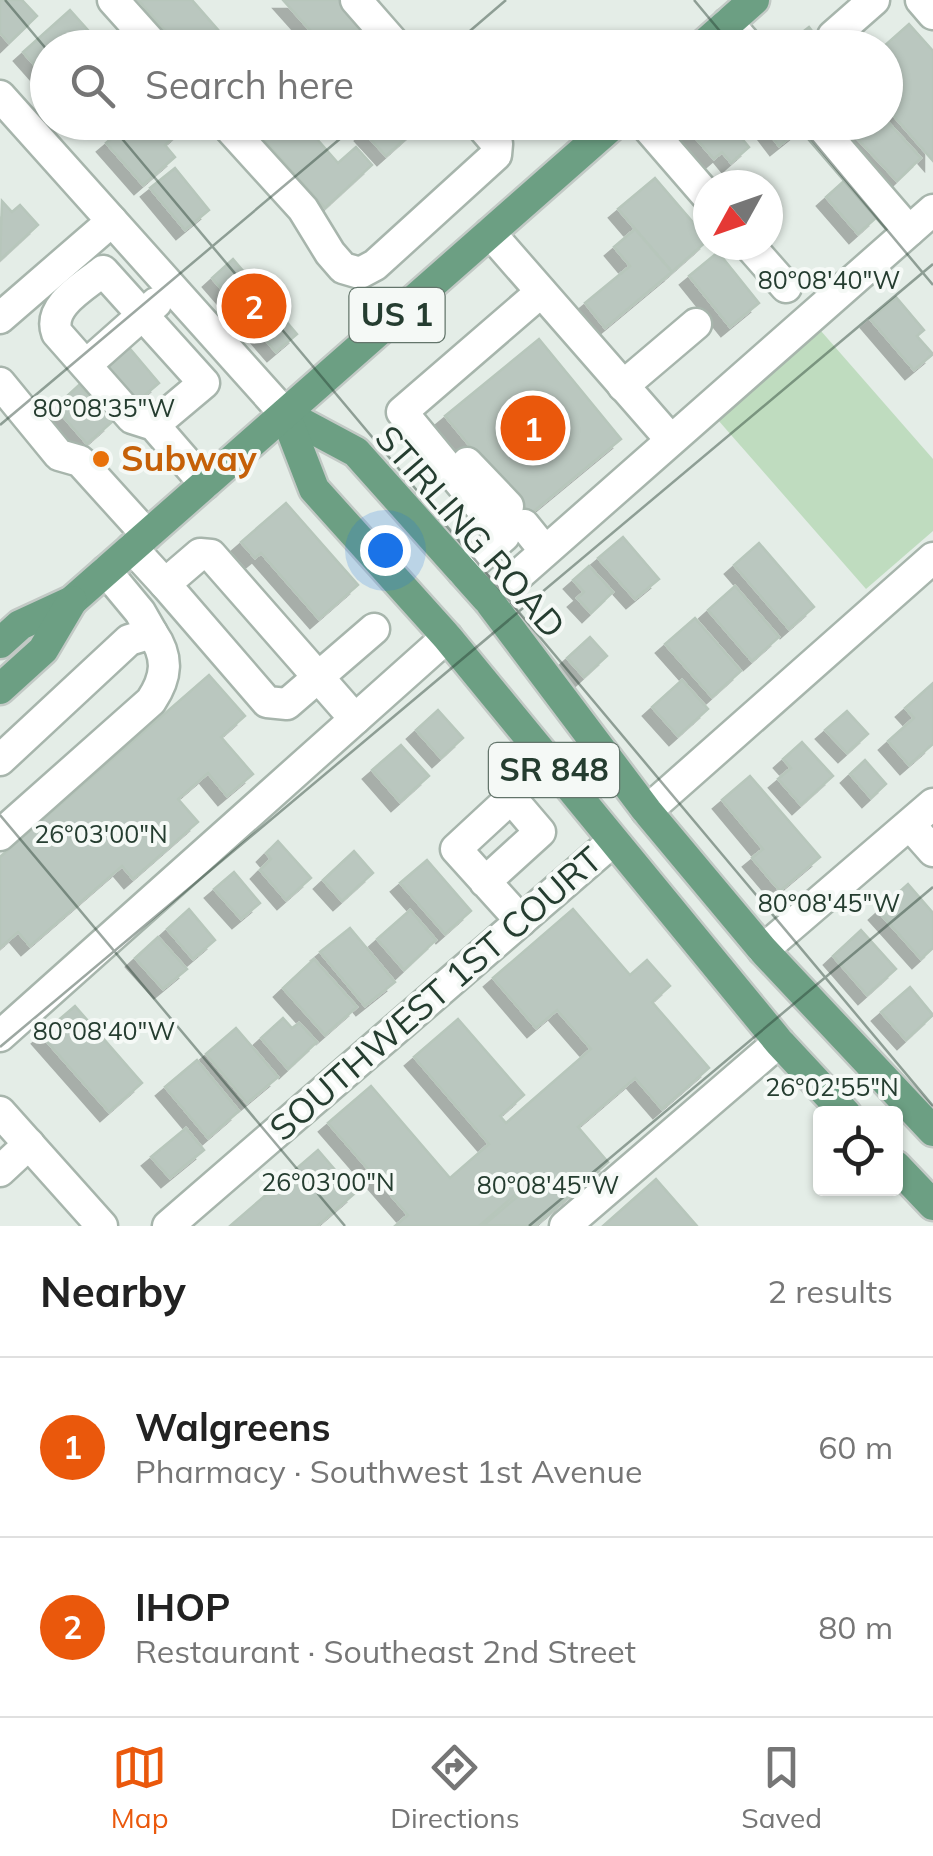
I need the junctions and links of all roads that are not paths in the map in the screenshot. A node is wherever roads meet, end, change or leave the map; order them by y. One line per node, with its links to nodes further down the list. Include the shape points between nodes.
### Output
1 (113, 0): 8 (street)
2 (356, 0): 9 (street)
3 (754, 0): 7 (main road)
4 (874, 0): 12 (street)
5 (921, 0): 6 (street)
6 (933, 14)
7 (728, 22): 10 (main road); 11 (street)
8 (140, 30)
9 (382, 30)
10 (719, 30)
11 (735, 30)
12 (840, 30)
13 (0, 96): 14 (street)
14 (30, 129)
15 (40, 140): 23 (street)
16 (240, 140): 17 (street, via 303,209 343,268 360,273 496,155)
17 (494, 140)
18 (596, 140): 25 (main road, US 1)
19 (659, 140): 21 (street)
20 (831, 140): 24 (street)
21 (693, 180)
22 (933, 210): 24 (street)
23 (112, 220): 27 (street); 31 (street)
24 (909, 230): 38 (street)
25 (490, 233): 29 (street); 36 (main road, US 1)
26 (762, 260): 28 (street)
27 (172, 287): 30 (street); 36 (street)
28 (786, 287)
29 (542, 292): 35 (street); 39 (street, via 402,412)
30 (142, 315): 33 (street); 33 (street, via 103,271 56,311 57,332); 37 (street, via 204,383)
31 (0, 318)
32 (696, 324): 35 (street)
33 (86, 365): 37 (street, via 132,418)
34 (0, 383): 41 (street, via 58,455 80,461)
35 (623, 386): 38 (street)
36 (285, 414): 40 (main road, US 1); 45 (main road, STIRLING ROAD / SR 848, via 356,452); 51 (main road, SR 848, via 314,489)
37 (154, 425): 40 (street)
38 (670, 440): 42 (street)
39 (434, 451): 42 (street, via 452,449); 45 (street, via 504,536)
40 (205, 484): 41 (main road, US 1)
41 (140, 542): 44 (main road, US 1); 46 (street)
42 (545, 551): 48 (street)
43 (933, 558): 58 (street)
44 (106, 572): 47 (main road, US 1); 50 (street)
45 (463, 572): 48 (main road, STIRLING ROAD / SR 848)
46 (165, 584): 53 (street, via 267,702 286,704); 53 (street, via 200,554 211,555)
47 (72, 601): 52 (main road, US 1, via 20,625); 54 (main road, US 1, via 43,650)
48 (488, 601): 58 (main road, STIRLING ROAD / SR 848)
49 (374, 629): 53 (street)
50 (152, 633): 56 (street, via 129,640); 60 (street, via 166,663 151,701)
51 (447, 638): 55 (street); 61 (main road, SR 848)
52 (0, 643)
53 (319, 678): 55 (street)
54 (0, 688)
55 (355, 719): 66 (street)
56 (0, 760)
57 (933, 804): 59 (street)
58 (648, 811): 65 (main road, STIRLING ROAD / SR 848)
59 (910, 825): 62 (street); 65 (street)
60 (0, 835)
61 (612, 842): 64 (street, SOUTHWEST 1ST COURT); 67 (main road, SR 848)
62 (933, 851)
63 (485, 882): 64 (street)
64 (521, 921): 76 (street, SOUTHWEST 1ST COURT)
65 (764, 950): 70 (main road, STIRLING ROAD / SR 848)
66 (0, 1036)
67 (779, 1042): 68 (main road, SR 848); 77 (street)
68 (839, 1106)
69 (0, 1112): 71 (street)
70 (933, 1131)
71 (29, 1144): 72 (street); 75 (street)
72 (0, 1170)
73 (903, 1173): 74 (main road)
74 (933, 1205)
75 (90, 1222)
76 (178, 1223)
77 (565, 1226)

